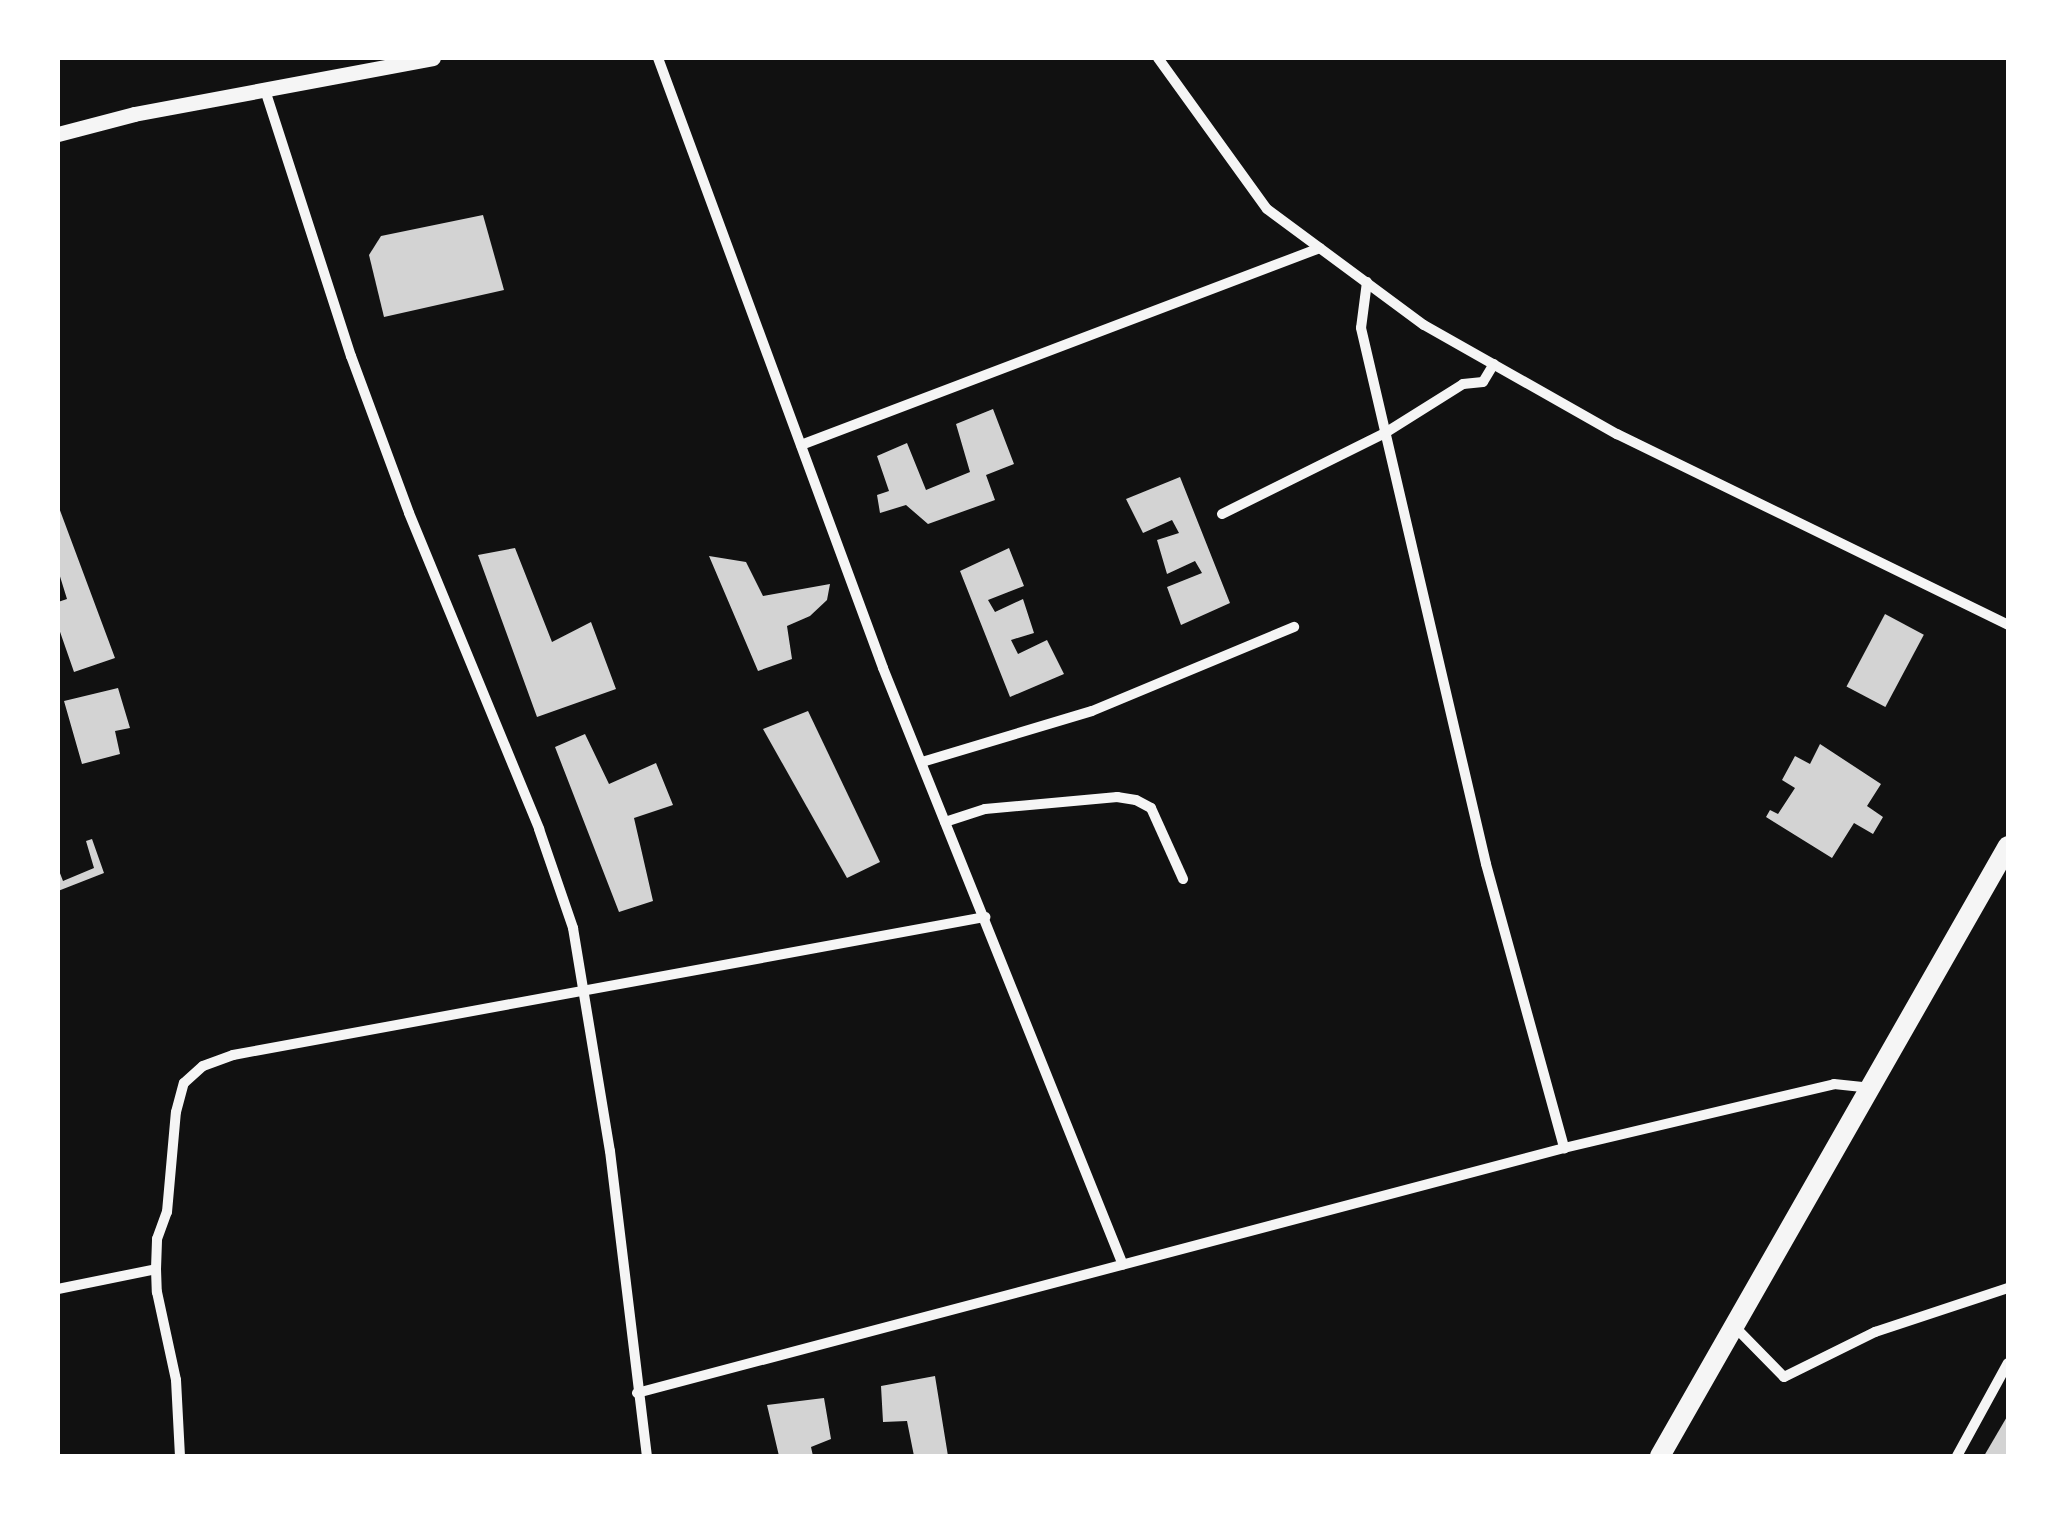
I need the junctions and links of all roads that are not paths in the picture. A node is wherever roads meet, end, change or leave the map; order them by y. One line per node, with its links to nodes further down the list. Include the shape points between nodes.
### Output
1 (433, 58): 4 (street)
2 (658, 58): 10 (street)
3 (1158, 58): 6 (street, via 1267,209)
4 (266, 90): 5 (street); 19 (street, via 408,513 539,830 573,928)
5 (58, 134)
6 (1320, 248): 7 (street); 10 (street)
7 (1367, 282): 8 (street, via 1424,325); 9 (street, via 1361,328)
8 (1494, 364): 9 (street, via 1483,382 1463,384); 12 (street, via 1617,434)
9 (1385, 433): 11 (street); 21 (street, via 1486,864)
10 (800, 445): 14 (street)
11 (1222, 514)
12 (2008, 625)
13 (1294, 627): 14 (street, via 1092,711)
14 (922, 762): 15 (street)
15 (945, 822): 17 (street, via 984,809 1136,800 1151,808); 18 (street)
16 (2008, 846): 20 (main road)
17 (1183, 879)
18 (984, 917): 19 (street); 22 (street)
19 (582, 992): 23 (street, via 234,1055 204,1066 184,1083 176,1112); 28 (street, via 610,1152)
20 (1873, 1088): 21 (street, via 1834,1084); 26 (main road)
21 (1564, 1148): 22 (street)
22 (1123, 1264): 28 (street)
23 (156, 1269): 24 (street); 29 (street, via 176,1380)
24 (58, 1288)
25 (2008, 1288): 26 (street, via 1874,1332 1784,1377)
26 (1735, 1328): 31 (main road)
27 (2008, 1364): 32 (street)
28 (637, 1393): 30 (street)
29 (180, 1456)
30 (647, 1456)
31 (1660, 1456)
32 (1956, 1456)

